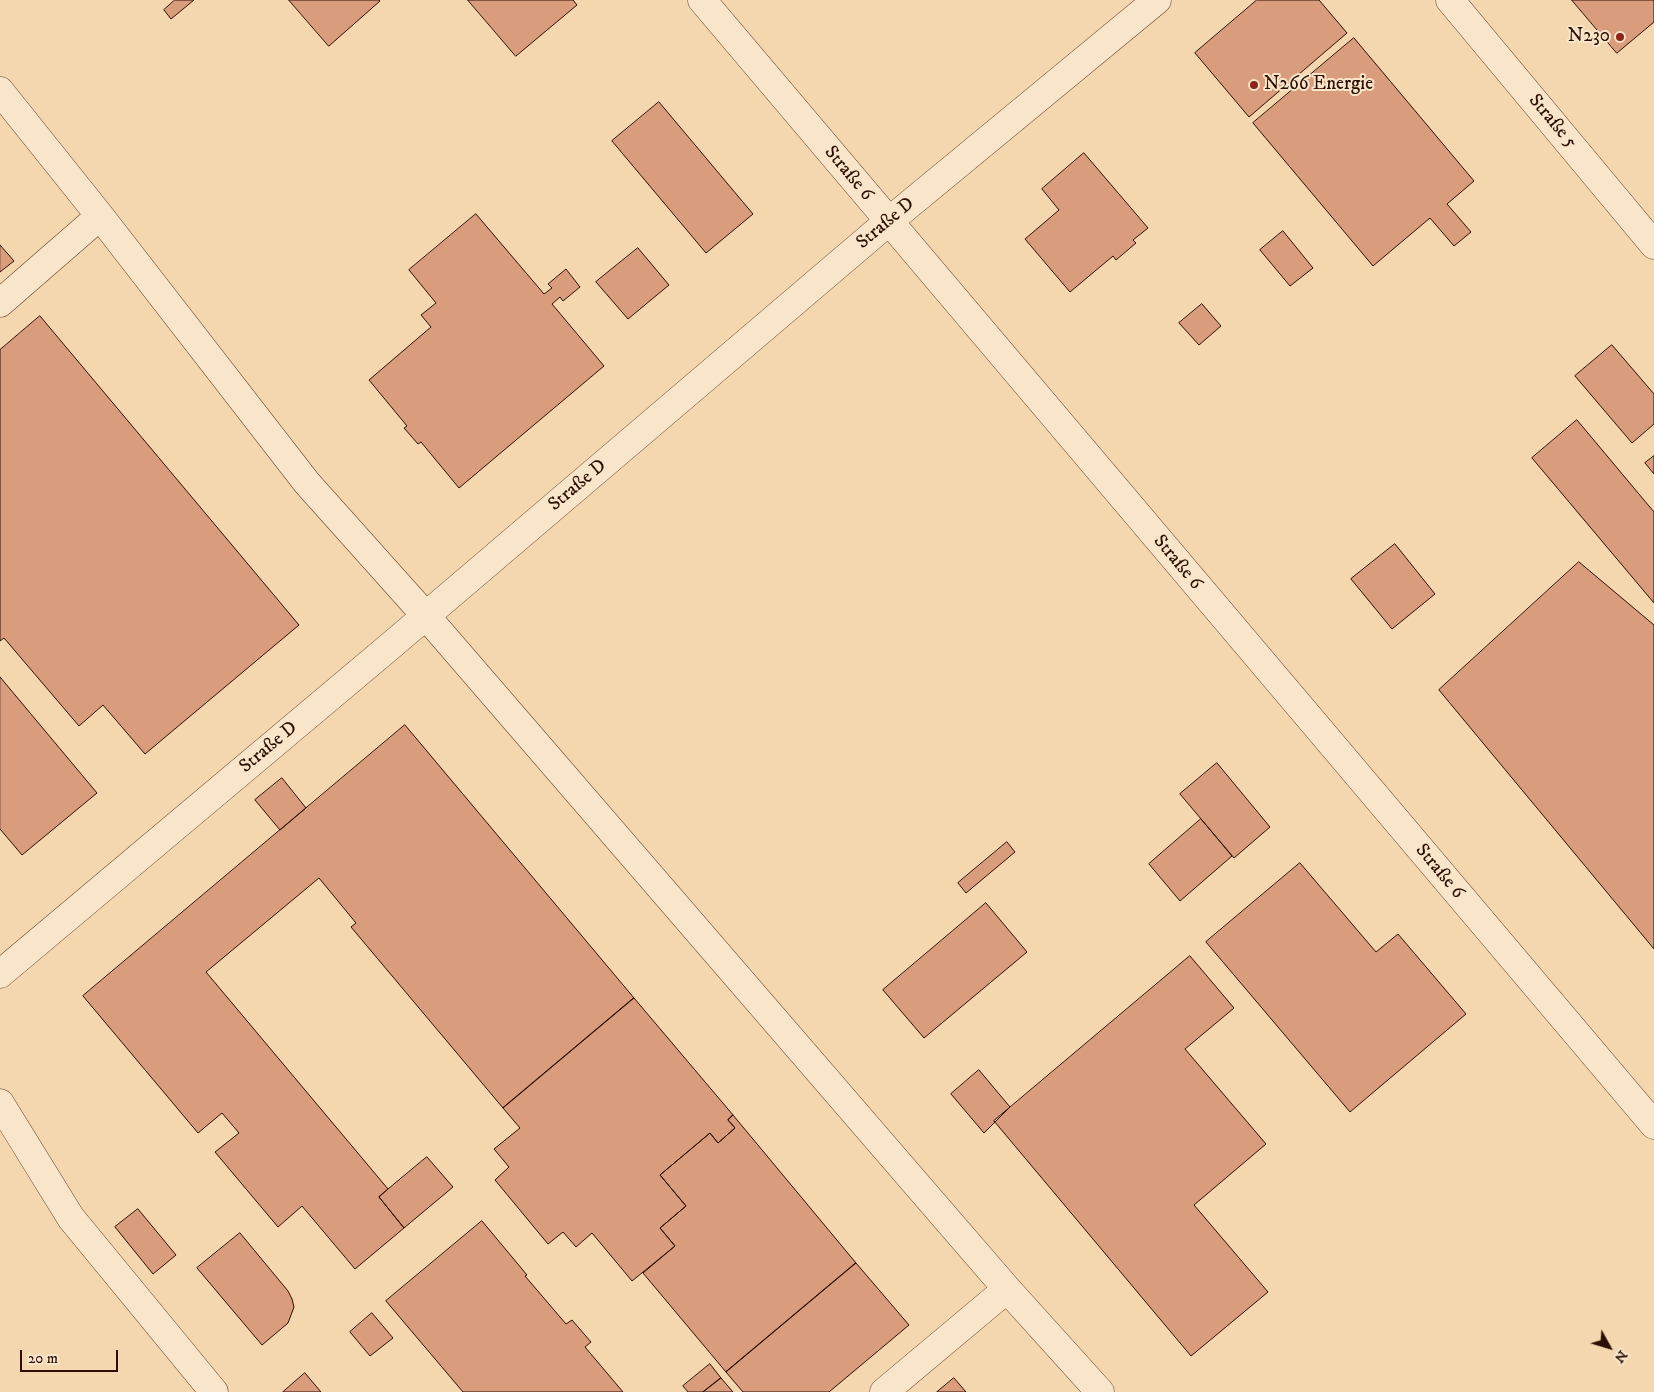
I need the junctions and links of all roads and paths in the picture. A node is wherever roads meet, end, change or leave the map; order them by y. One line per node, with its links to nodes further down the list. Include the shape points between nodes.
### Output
1 (702, 0): 6 (lane, Straße 6)
2 (1157, 0): 6 (lane, Straße D)
3 (1450, 0): 7 (lane, Straße 5)
4 (0, 91): 5 (lane)
5 (100, 216): 8 (lane); 9 (lane, via 307,483)
6 (888, 222): 9 (lane, Straße D); 12 (lane, Straße 6)
7 (1654, 245)
8 (0, 303)
9 (426, 616): 10 (lane, Straße D); 13 (lane)
10 (0, 974)
11 (0, 1103): 14 (lane, via 71,1218)
12 (1654, 1125)
13 (1007, 1289): 15 (lane); 16 (lane)
14 (214, 1392)
15 (884, 1392)
16 (1100, 1392)

